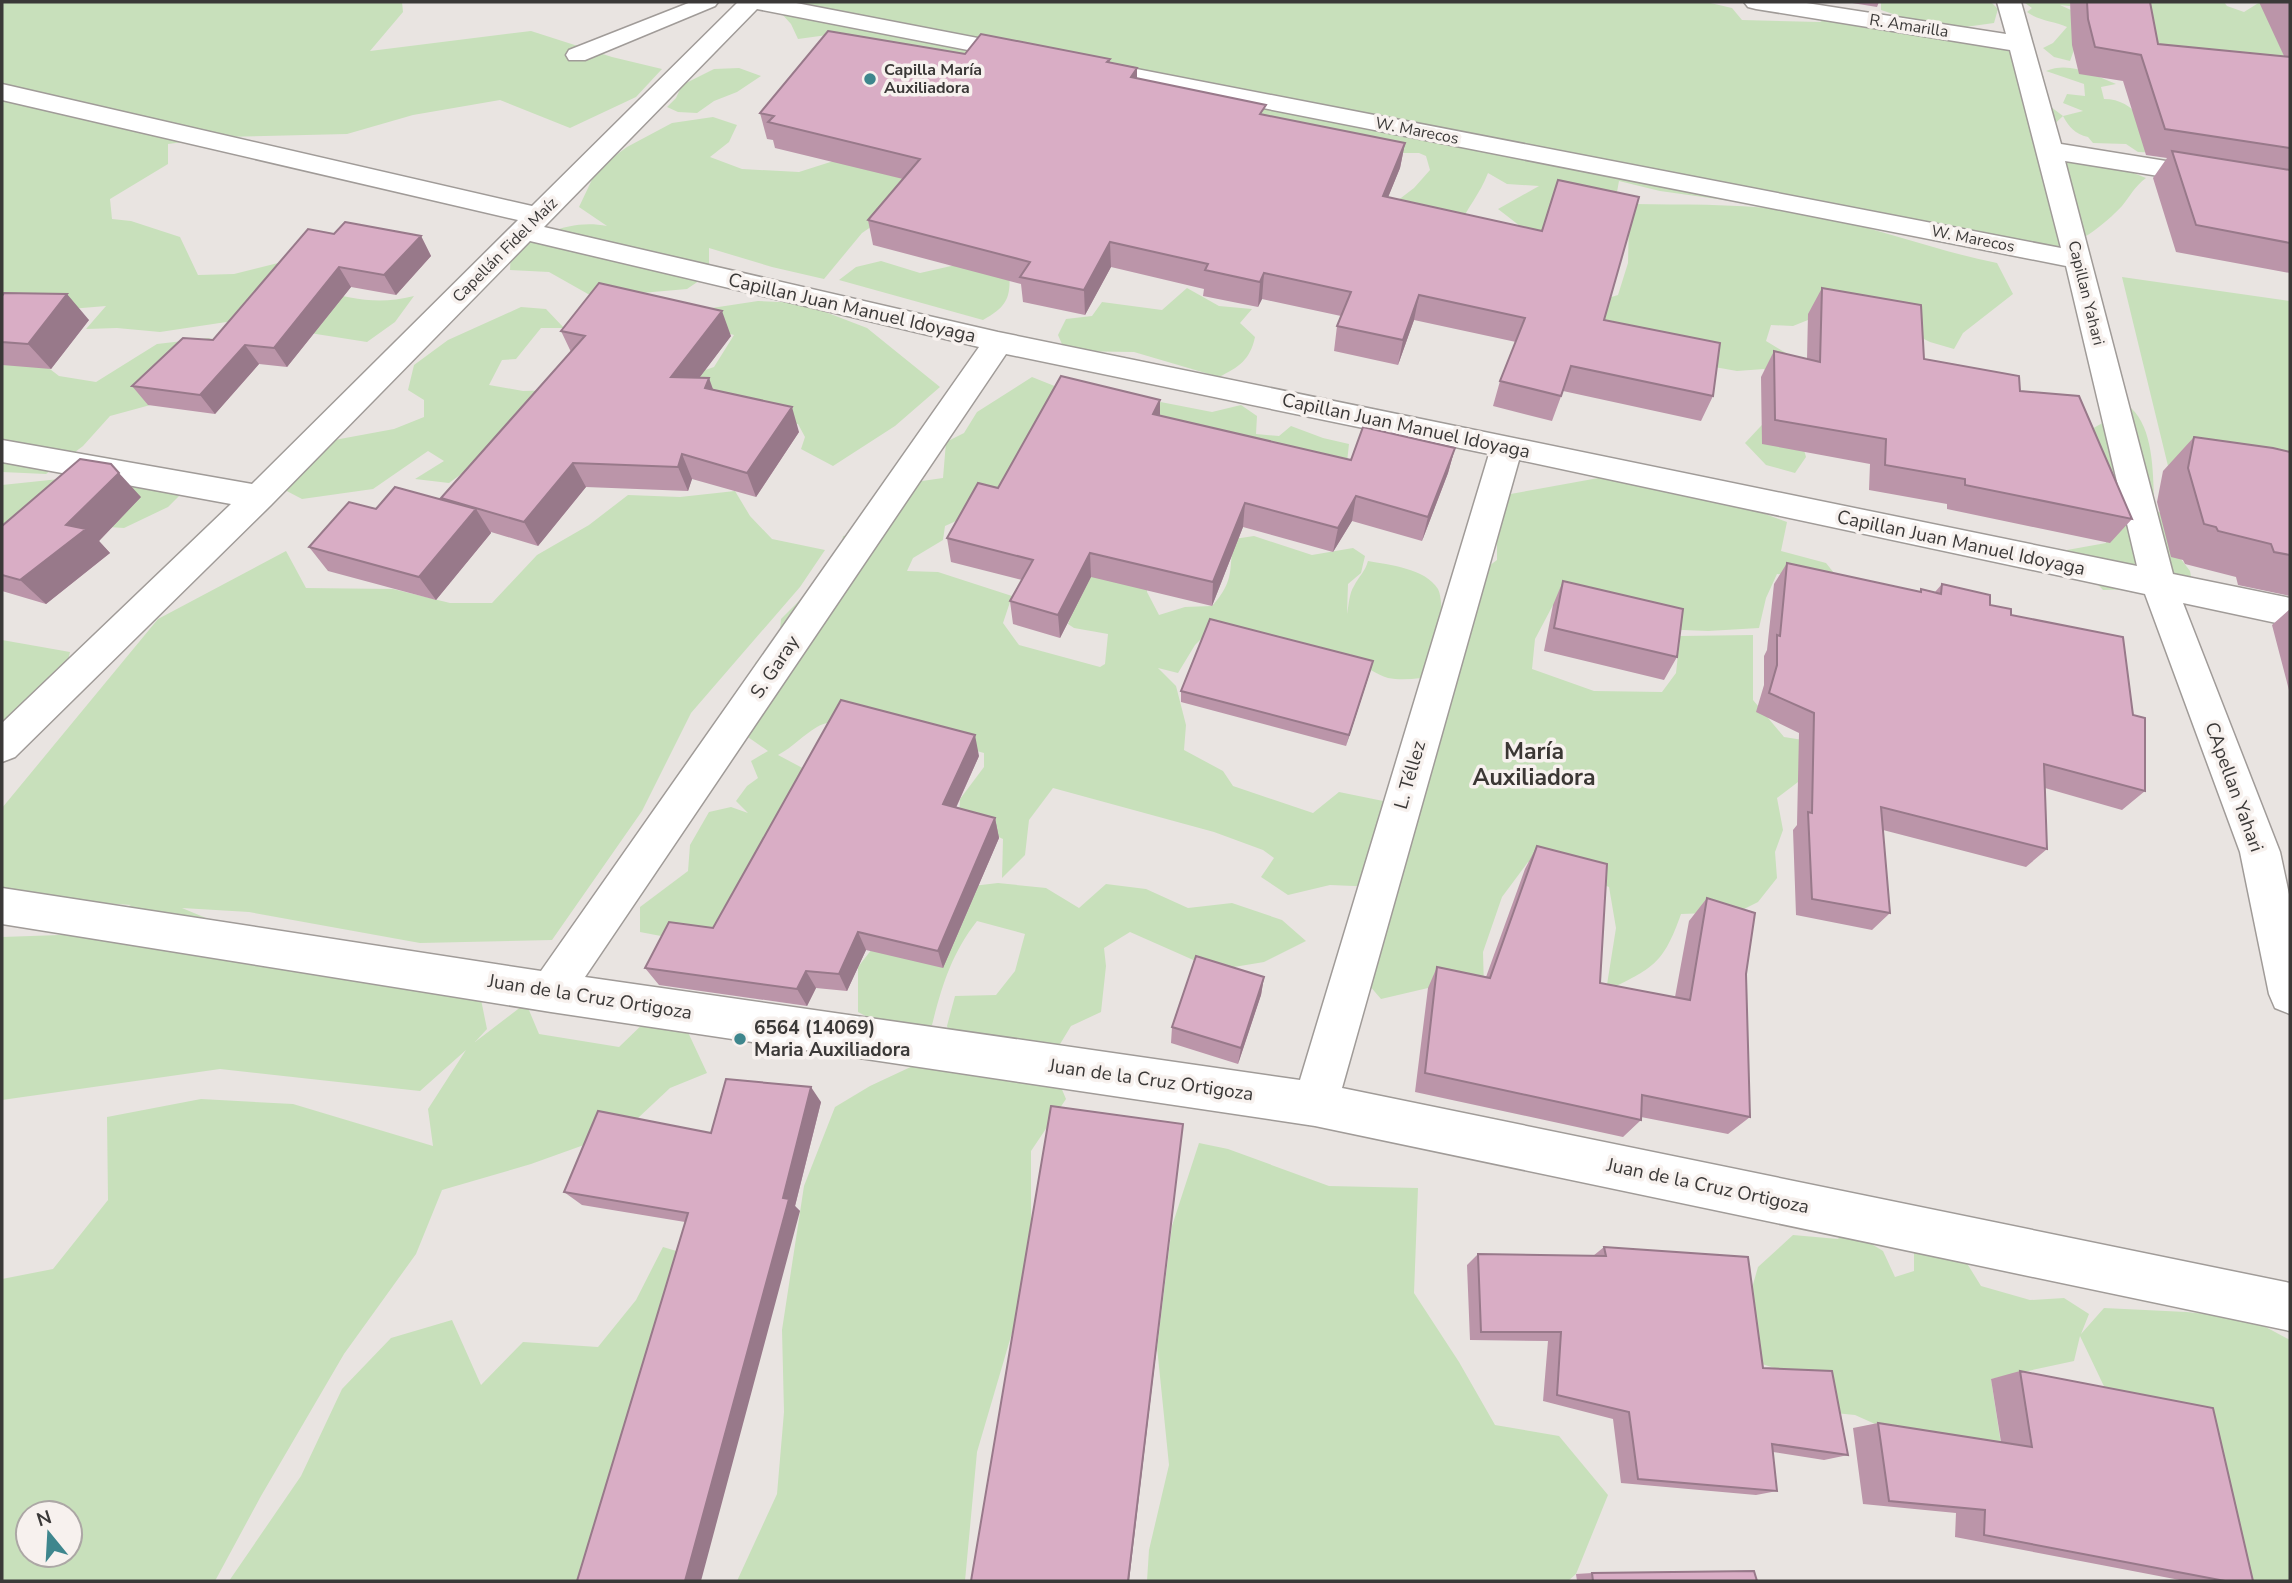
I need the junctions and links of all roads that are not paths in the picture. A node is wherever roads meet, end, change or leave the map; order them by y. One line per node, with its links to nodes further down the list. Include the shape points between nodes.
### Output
1 (708, 2): 6 (lane)
2 (753, 2): 10 (street, Capellán Fidel Maíz); 11 (street, W. Marecos)
3 (1756, 2): 5 (street, R. Amarilla)
4 (2010, 2): 5 (street, Capillan Yahari)
5 (2021, 44): 8 (street, Capillan Yahari)
6 (578, 55)
7 (2, 92): 10 (street, Capillan Juan Manuel Idoyaga)
8 (2049, 150): 9 (street); 11 (street, Capillan Yahari)
9 (2290, 189)
10 (532, 223): 12 (street, Capillan Juan Manuel Idoyaga); 15 (street, Capellán Fidel Maíz)
11 (2079, 260): 16 (street, Capillan Yahari)
12 (998, 342): 13 (street, Capillan Juan Manuel Idoyaga); 21 (street, S. Garay)
13 (1507, 446): 16 (street, Capillan Juan Manuel Idoyaga); 23 (street, L. Téllez)
14 (2, 451): 15 (street)
15 (259, 497): 18 (street, Capellán Fidel Maíz)
16 (2159, 586): 17 (street, Capillan Juan Manuel Idoyaga); 19 (street, CApellan Yahari)
17 (2290, 612)
18 (2, 746)
19 (2275, 856): 22 (street, CApellan Yahari)
20 (2, 906): 21 (street, Juan de la Cruz Ortigoza)
21 (551, 992): 23 (street, Juan de la Cruz Ortigoza)
22 (2290, 994)
23 (1315, 1104): 24 (street, Juan de la Cruz Ortigoza)
24 (2290, 1307)

